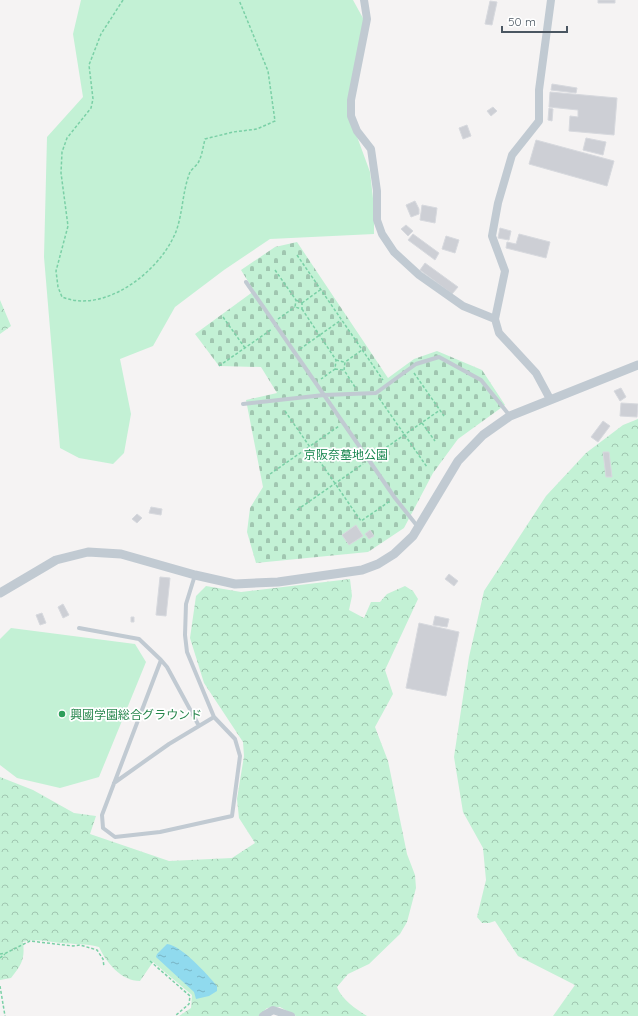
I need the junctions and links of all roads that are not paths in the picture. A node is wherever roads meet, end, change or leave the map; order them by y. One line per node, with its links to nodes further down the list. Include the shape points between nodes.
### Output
1 (364, 0): 4 (street, via 367,19 351,100 351,116 357,131 371,149 377,191 377,220 382,234 394,252 419,275 463,306)
2 (551, 0): 4 (street, via 540,90 539,121 512,156 498,203 492,236 505,271)
3 (246, 282): 6 (lane)
4 (494, 319): 7 (street, via 500,333 536,373)
5 (638, 365): 7 (street)
6 (324, 395): 8 (lane); 9 (lane, via 376,393 416,364 439,357 481,380); 10 (lane)
7 (550, 399): 9 (street)
8 (243, 404)
9 (510, 416): 10 (street, via 483,435 458,461)
10 (418, 527): 11 (street, via 413,536 394,554 362,570 278,582 235,584)
11 (195, 575): 12 (street, via 121,554 88,552 56,560); 15 (lane, via 186,604 187,652)
12 (0, 594)
13 (79, 628): 14 (lane, via 139,639)
14 (161, 660): 16 (lane); 17 (lane)
15 (214, 717): 16 (lane); 17 (lane, via 235,739 240,756 232,816 160,832 115,837 103,828 102,815)
16 (199, 726): 17 (lane)
17 (114, 783)
18 (263, 1016): 19 (street, via 273,1010)
19 (291, 1016)

